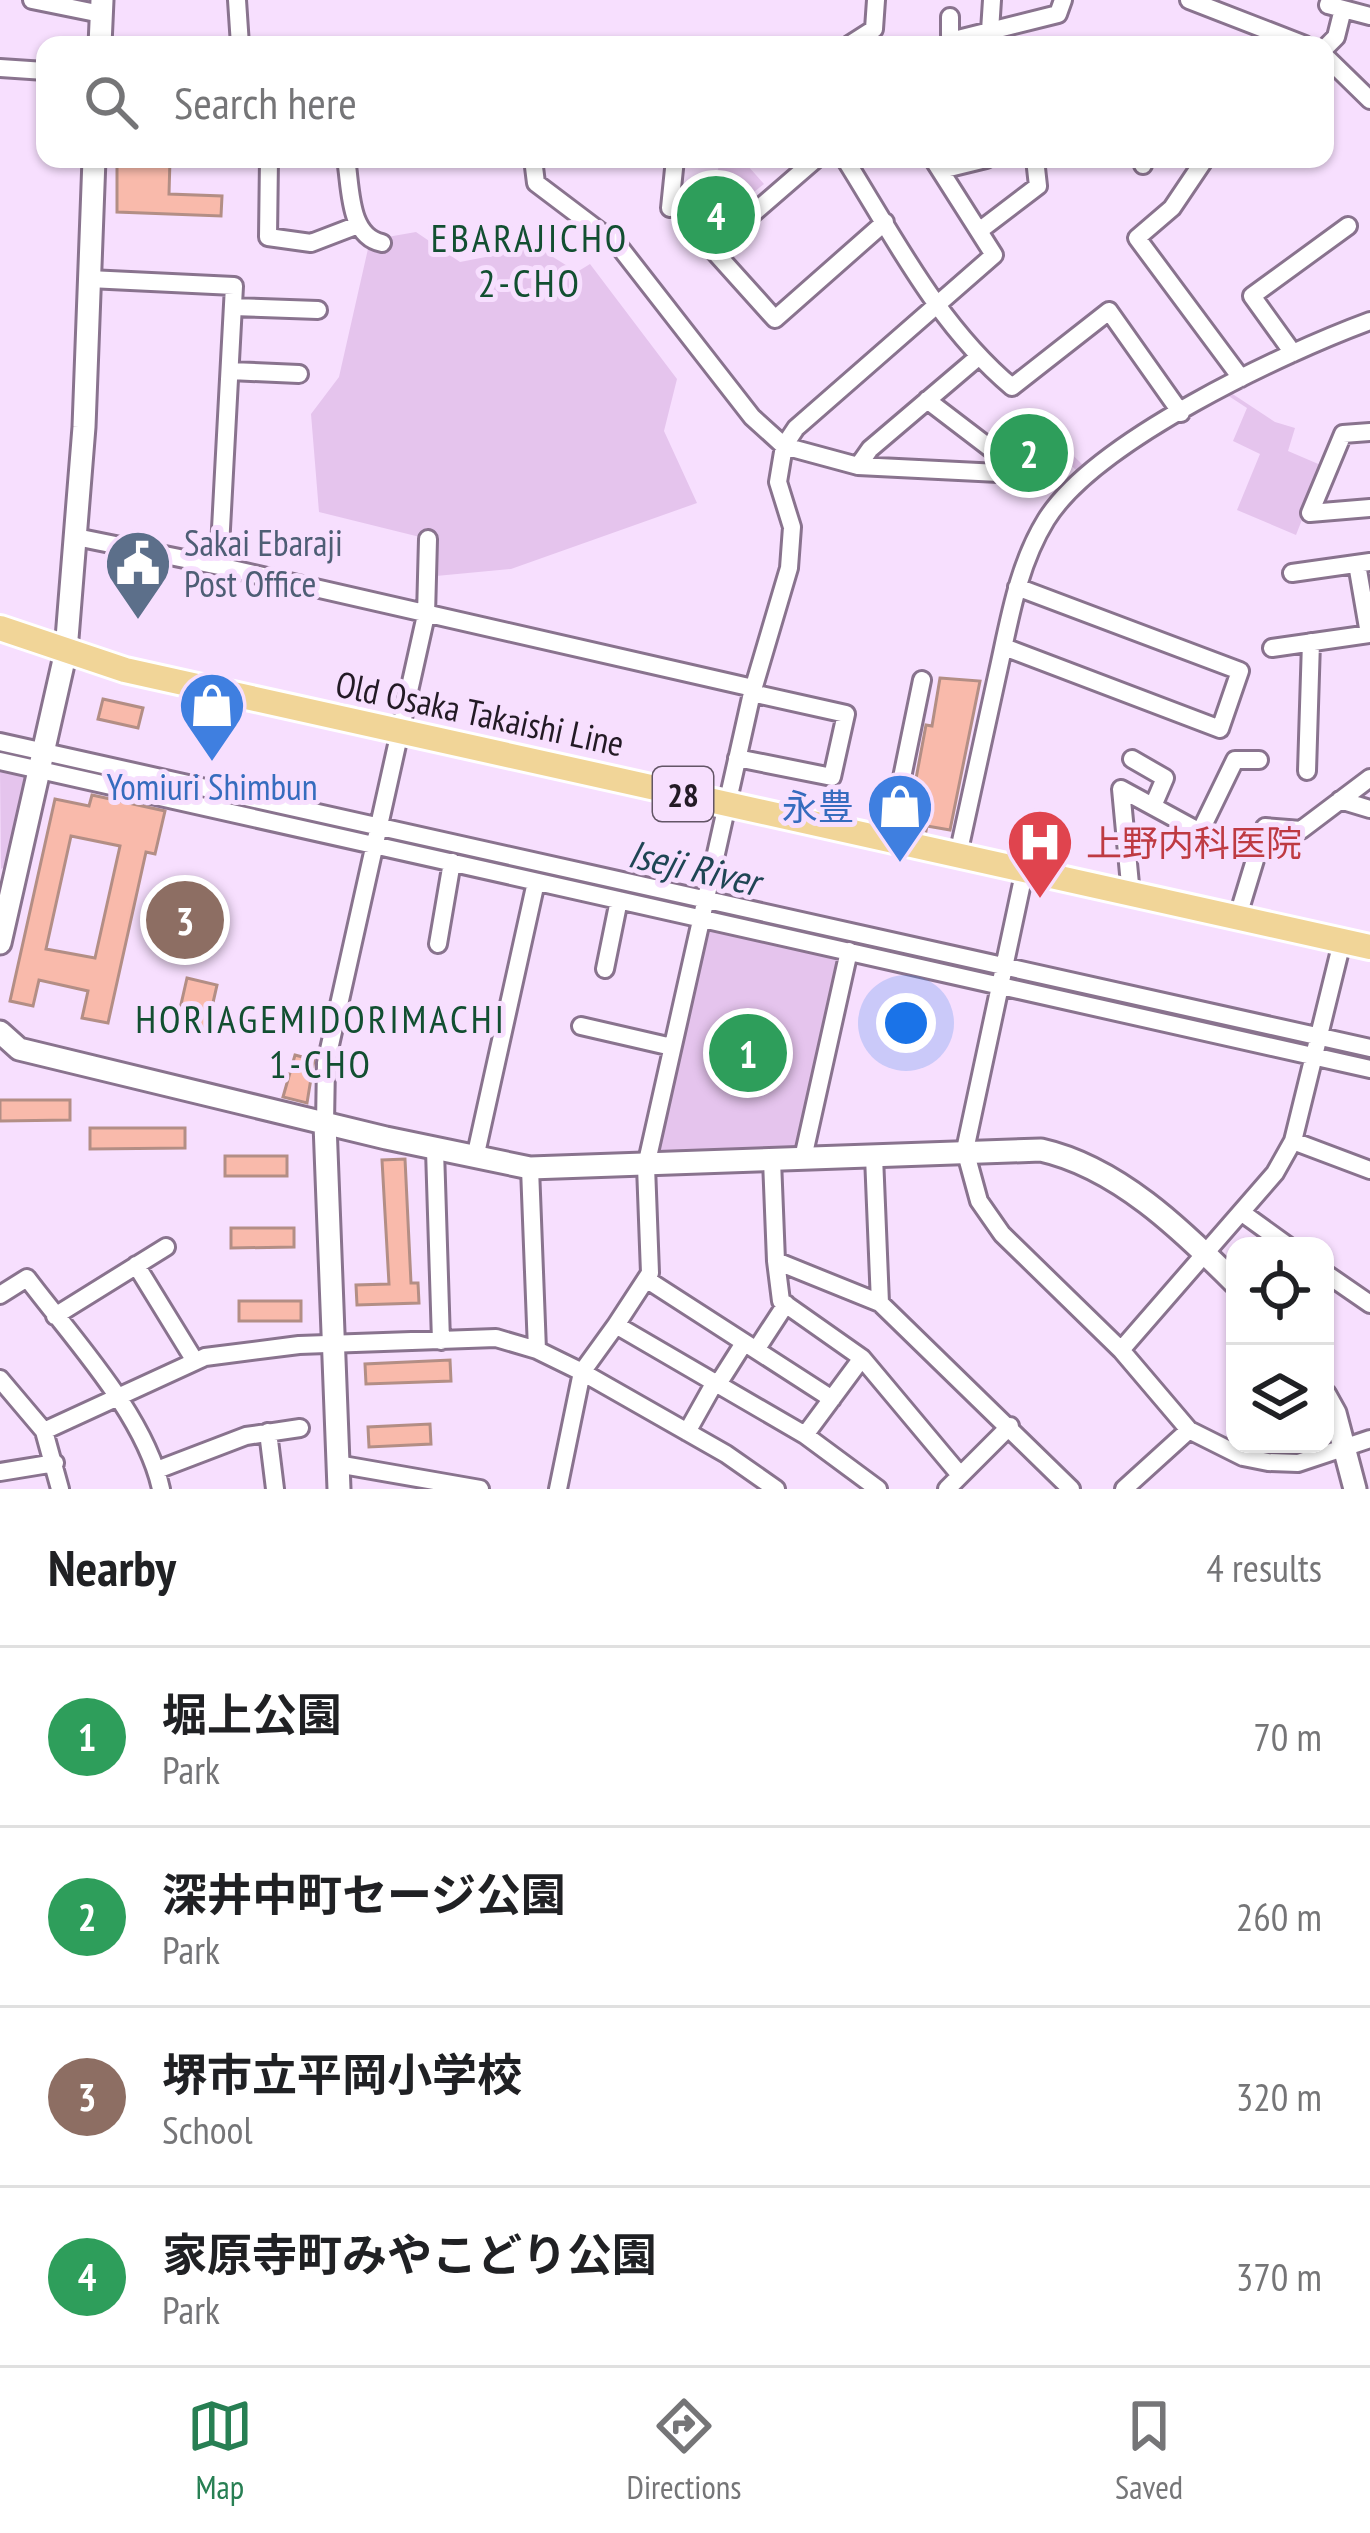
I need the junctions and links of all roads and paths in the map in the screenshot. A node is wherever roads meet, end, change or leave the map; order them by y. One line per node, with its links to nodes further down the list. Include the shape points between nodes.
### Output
1 (32, 0): 9 (street)
2 (237, 0): 14 (street)
3 (876, 0): 15 (street, via 874,29)
4 (992, 0): 13 (street)
5 (1063, 0): 13 (street, via 1058,14)
6 (1190, 0): 12 (street)
7 (1247, 0): 12 (street)
8 (1336, 4): 10 (street); 19 (street)
9 (102, 7)
10 (1370, 16)
11 (950, 17): 16 (street)
12 (1242, 20): 18 (street)
13 (990, 31): 17 (street)
14 (239, 36)
15 (866, 36)
16 (950, 36)
17 (968, 36)
18 (1282, 36)
19 (1334, 40)
20 (1334, 62): 23 (street)
21 (0, 68): 22 (street)
22 (36, 70)
23 (1370, 100)
24 (94, 168): 40 (street)
25 (269, 168): 36 (street, via 268,237 310,243)
26 (348, 168): 36 (street)
27 (534, 168): 53 (street, via 536,183 618,245 752,417)
28 (674, 168): 34 (street)
29 (806, 168): 35 (street, via 712,249 775,319)
30 (851, 168): 35 (street)
31 (939, 168): 38 (street)
32 (1036, 168): 38 (street, via 1038,186)
33 (1199, 168): 49 (street, via 1138,238)
34 (670, 208)
35 (885, 222): 41 (street)
36 (358, 225): 39 (street)
37 (1348, 226): 45 (street, via 1252,296)
38 (979, 231): 41 (street, via 994,256)
39 (382, 243)
40 (89, 280): 42 (street, via 233,286); 56 (street)
41 (935, 303): 46 (street); 53 (street)
42 (233, 307): 43 (street); 47 (street)
43 (318, 310)
44 (1370, 321): 45 (street)
45 (1293, 352): 49 (street)
46 (977, 358): 50 (street); 51 (street, via 1012,387 1109,311)
47 (230, 371): 48 (street); 59 (street)
48 (299, 374)
49 (1240, 378): 51 (street)
50 (927, 400): 54 (street); 54 (street, via 999,454 999,473)
51 (1181, 412): 61 (street, via 1122,448 1047,518)
52 (1370, 432): 55 (street, via 1343,434 1310,513)
53 (784, 446): 54 (street); 70 (street, via 778,482 792,527 789,568)
54 (858, 466)
55 (1370, 508)
56 (76, 537): 59 (street); 68 (street)
57 (428, 539): 62 (street)
58 (1364, 563): 60 (street); 64 (street)
59 (219, 566): 62 (street)
60 (1292, 573)
61 (1017, 587): 66 (street); 66 (street, via 1240,671 1220,729)
62 (426, 615): 70 (street); 71 (street)
63 (0, 628): 68 (main road, Old Osaka Takaishi Line / 28)
64 (1369, 634): 65 (street)
65 (1311, 642): 67 (street); 78 (street)
66 (1004, 647): 86 (street)
67 (1272, 648)
68 (66, 651): 71 (main road, Old Osaka Takaishi Line / 28); 75 (street)
69 (922, 680): 85 (street)
70 (753, 690): 73 (street); 73 (street, via 846,714 832,777)
71 (398, 732): 81 (main road, Old Osaka Takaishi Line / 28); 84 (street)
72 (0, 742): 75 (street)
73 (737, 758): 81 (street)
74 (1132, 759): 82 (street, via 1165,778)
75 (40, 760): 77 (street); 84 (street); 89 (street)
76 (1259, 760): 82 (street, via 1235,760 1200,832)
77 (0, 761)
78 (1307, 771)
79 (1370, 778): 80 (street)
80 (1340, 800): 83 (street); 94 (street, via 1301,830 1265,827)
81 (726, 803): 85 (main road, Old Osaka Takaishi Line / 28); 93 (street)
82 (1153, 806): 91 (street, via 1121,789)
83 (1370, 809)
84 (376, 835): 87 (street); 93 (street); 108 (street, via 326,1063)
85 (889, 841): 86 (main road, Old Osaka Takaishi Line / 28)
86 (958, 855): 88 (main road, Old Osaka Takaishi Line / 28)
87 (452, 862): 90 (street); 97 (street)
88 (1025, 869): 91 (main road, Old Osaka Takaishi Line / 28); 101 (street)
89 (6, 880): 96 (street)
90 (536, 882): 92 (street); 113 (street)
91 (1131, 895): 94 (main road, Old Osaka Takaishi Line / 28)
92 (619, 900): 93 (street); 100 (street)
93 (702, 908): 99 (street); 101 (street); 105 (street)
94 (1237, 920): 95 (main road, Old Osaka Takaishi Line / 28)
95 (1342, 942): 98 (main road, Old Osaka Takaishi Line / 28); 104 (street)
96 (0, 943)
97 (438, 944)
98 (1370, 947)
99 (849, 951): 101 (street); 114 (street)
100 (605, 969)
101 (1002, 976): 104 (street); 111 (street)
102 (581, 1026): 105 (street)
103 (0, 1032): 108 (street, via 20,1049)
104 (1316, 1046): 106 (street); 107 (street); 109 (street)
105 (672, 1047): 116 (street)
106 (1370, 1048)
107 (1370, 1069)
108 (325, 1124): 110 (street); 135 (street)
109 (1293, 1142): 118 (street); 119 (street)
110 (435, 1150): 113 (street); 134 (street)
111 (965, 1150): 112 (street); 122 (street, via 1041,1150 1089,1165); 138 (street, via 979,1201 1002,1234)
112 (874, 1156): 114 (street); 129 (street)
113 (475, 1158): 117 (street)
114 (803, 1158): 115 (street)
115 (772, 1160): 116 (street); 123 (street)
116 (646, 1166): 117 (street); 126 (street)
117 (530, 1168): 137 (street)
118 (1370, 1170)
119 (1241, 1212): 120 (street); 122 (street)
120 (1276, 1237)
121 (166, 1247): 124 (street)
122 (1206, 1254): 125 (street); 138 (street)
123 (776, 1261): 129 (street); 130 (street)
124 (136, 1265): 132 (street); 140 (street)
125 (1226, 1274)
126 (646, 1279): 133 (street); 136 (street)
127 (1334, 1279): 131 (street)
128 (0, 1295): 132 (street, via 27,1279)
129 (880, 1303): 147 (street)
130 (785, 1304): 136 (street); 139 (street)
131 (1370, 1304)
132 (56, 1316): 144 (street)
133 (616, 1324): 141 (street); 143 (street)
134 (441, 1341): 135 (street); 137 (street, via 496,1338)
135 (333, 1344): 140 (street); 157 (street)
136 (750, 1346): 143 (street); 145 (street)
137 (537, 1349): 141 (street)
138 (1121, 1349): 149 (street)
139 (862, 1358): 145 (street); 160 (street)
140 (195, 1361): 144 (street)
141 (582, 1372): 152 (street); 165 (street)
142 (0, 1379): 150 (street)
143 (717, 1383): 152 (street); 153 (street)
144 (116, 1397): 150 (street); 159 (street)
145 (832, 1399): 153 (street)
146 (1334, 1420): 155 (street)
147 (1010, 1426): 160 (street); 168 (street)
148 (300, 1428): 151 (street)
149 (1190, 1430): 155 (street, via 1268,1462 1298,1463); 169 (street)
150 (44, 1431): 156 (street)
151 (268, 1432): 159 (street, via 207,1448); 162 (street)
152 (686, 1432): 166 (street)
153 (806, 1435): 167 (street)
154 (1370, 1439): 155 (street)
155 (1344, 1447): 170 (street)
156 (56, 1463): 158 (street); 161 (street)
157 (337, 1464): 163 (street); 164 (street)
158 (0, 1472)
159 (159, 1479)
160 (957, 1483)
161 (60, 1489)
162 (275, 1489)
163 (338, 1489)
164 (480, 1489)
165 (558, 1489)
166 (776, 1489)
167 (878, 1489)
168 (1071, 1489)
169 (1124, 1489)
170 (1355, 1489)

